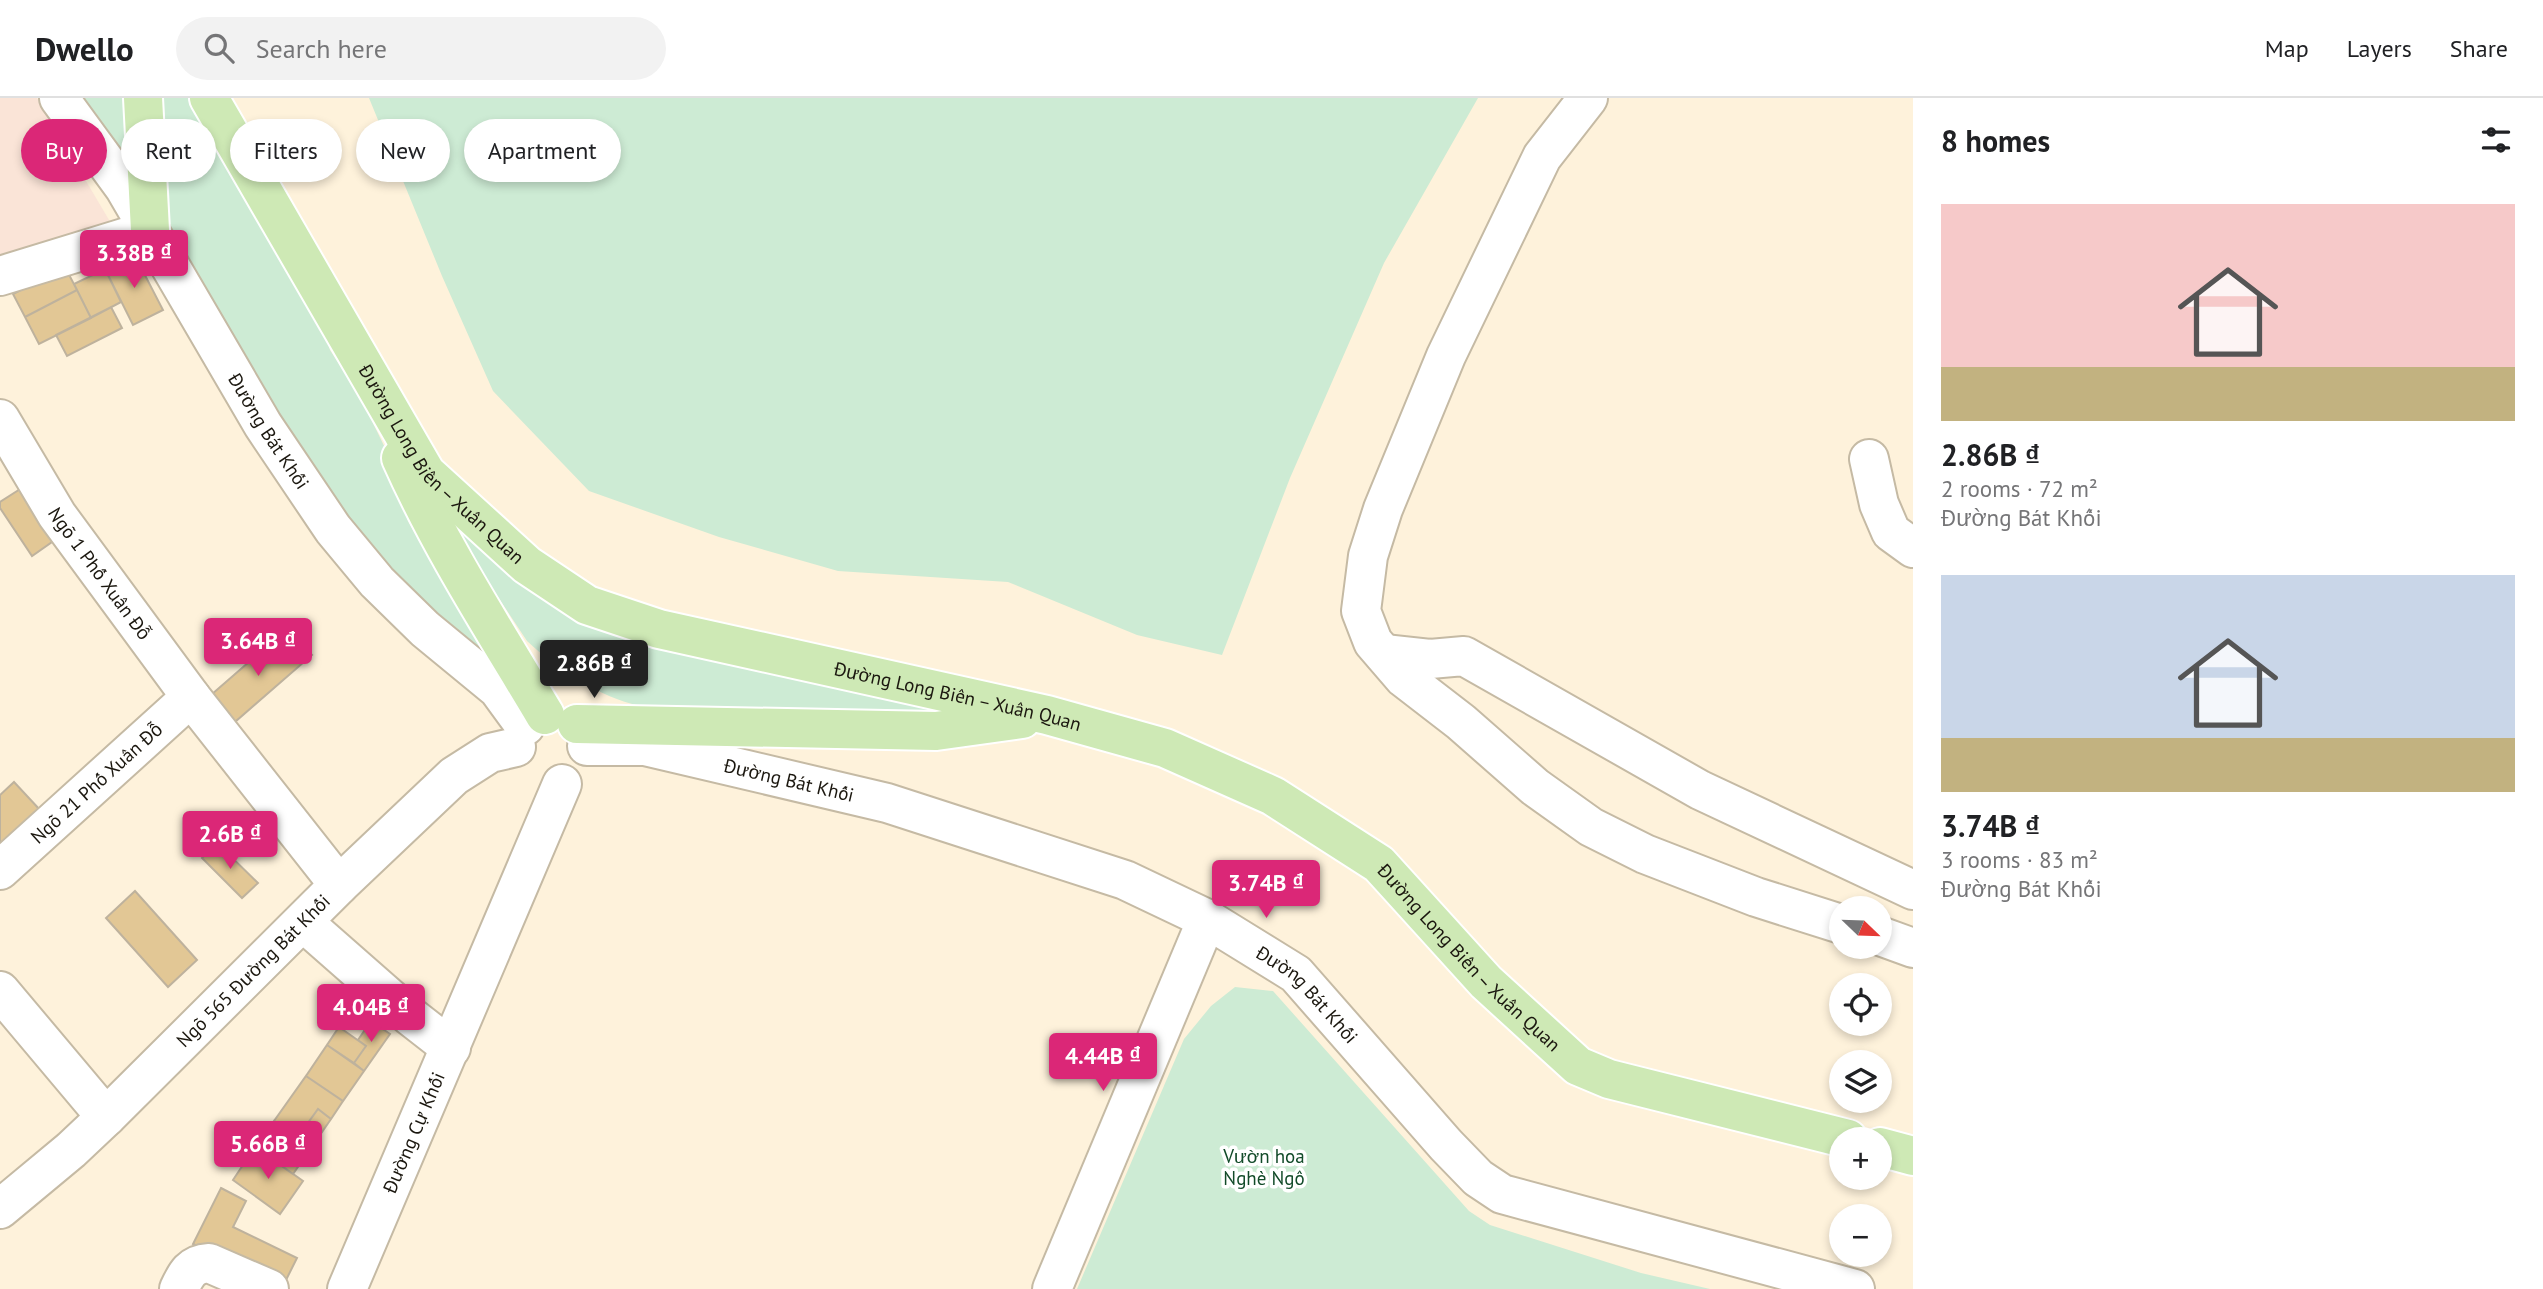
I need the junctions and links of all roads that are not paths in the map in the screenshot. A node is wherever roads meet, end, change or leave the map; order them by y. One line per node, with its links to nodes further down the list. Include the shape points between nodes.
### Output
1 (59, 98): 5 (street, Đường Bát Khối)
2 (143, 98): 5 (main road)
3 (209, 98): 7 (main road, Đường Long Biên – Xuân Quan)
4 (1588, 98): 11 (street, via 1542,157 1513,214 1446,356 1383,509 1368,556 1362,611 1373,642)
5 (150, 230): 6 (street); 14 (street, Đường Bát Khối, via 263,425 333,529 377,582 425,629)
6 (0, 276)
7 (365, 365): 13 (main road, Đường Long Biên – Xuân Quan, via 426,473 527,565 587,605 659,629); 14 (main road, via 423,507)
8 (0, 419): 12 (street, Ngõ 1 Phố Xuân Đỗ, via 57,515)
9 (1869, 459): 10 (street, via 1891,532)
10 (1913, 548)
11 (1384, 654): 18 (street, via 1430,659 1464,656 1700,790); 20 (street, via 1404,678 1591,828 1645,855)
12 (191, 697): 16 (street, Ngõ 21 Phố Xuân Đỗ); 17 (street, Ngõ 1 Phố Xuân Đỗ)
13 (1047, 715): 14 (main road, via 936,731); 27 (main road, Đường Long Biên – Xuân Quan, via 1165,748 1273,796 1379,864 1486,982 1578,1066 1609,1079)
14 (550, 732): 15 (street, via 586,760 579,773); 15 (street, via 517,759 529,778 541,785); 17 (street, Ngõ 565 Đường Bát Khối, via 491,753 454,776); 19 (street, Đường Bát Khối, via 645,747 887,803 1125,880)
15 (562, 784): 25 (street, Đường Cự Khối)
16 (0, 870)
17 (339, 885): 21 (street, Ngõ 565 Đường Bát Khối)
18 (1913, 890)
19 (1207, 919): 34 (street); 35 (street, Đường Bát Khối, via 1296,974 1446,1145 1478,1178 1502,1194)
20 (1829, 920)
21 (303, 922): 25 (street); 26 (street, Ngõ 565 Đường Bát Khối)
22 (1892, 940): 23 (street)
23 (1913, 948)
24 (0, 991): 26 (street)
25 (451, 1048): 33 (street, Đường Cự Khối)
26 (106, 1117): 30 (street, Ngõ 565 Đường Bát Khối)
27 (1829, 1134)
28 (1892, 1150): 29 (main road)
29 (1913, 1156)
30 (0, 1209)
31 (179, 1289): 32 (street, via 191,1268 209,1263)
32 (269, 1289)
33 (347, 1289)
34 (1052, 1289)
35 (1856, 1289)

